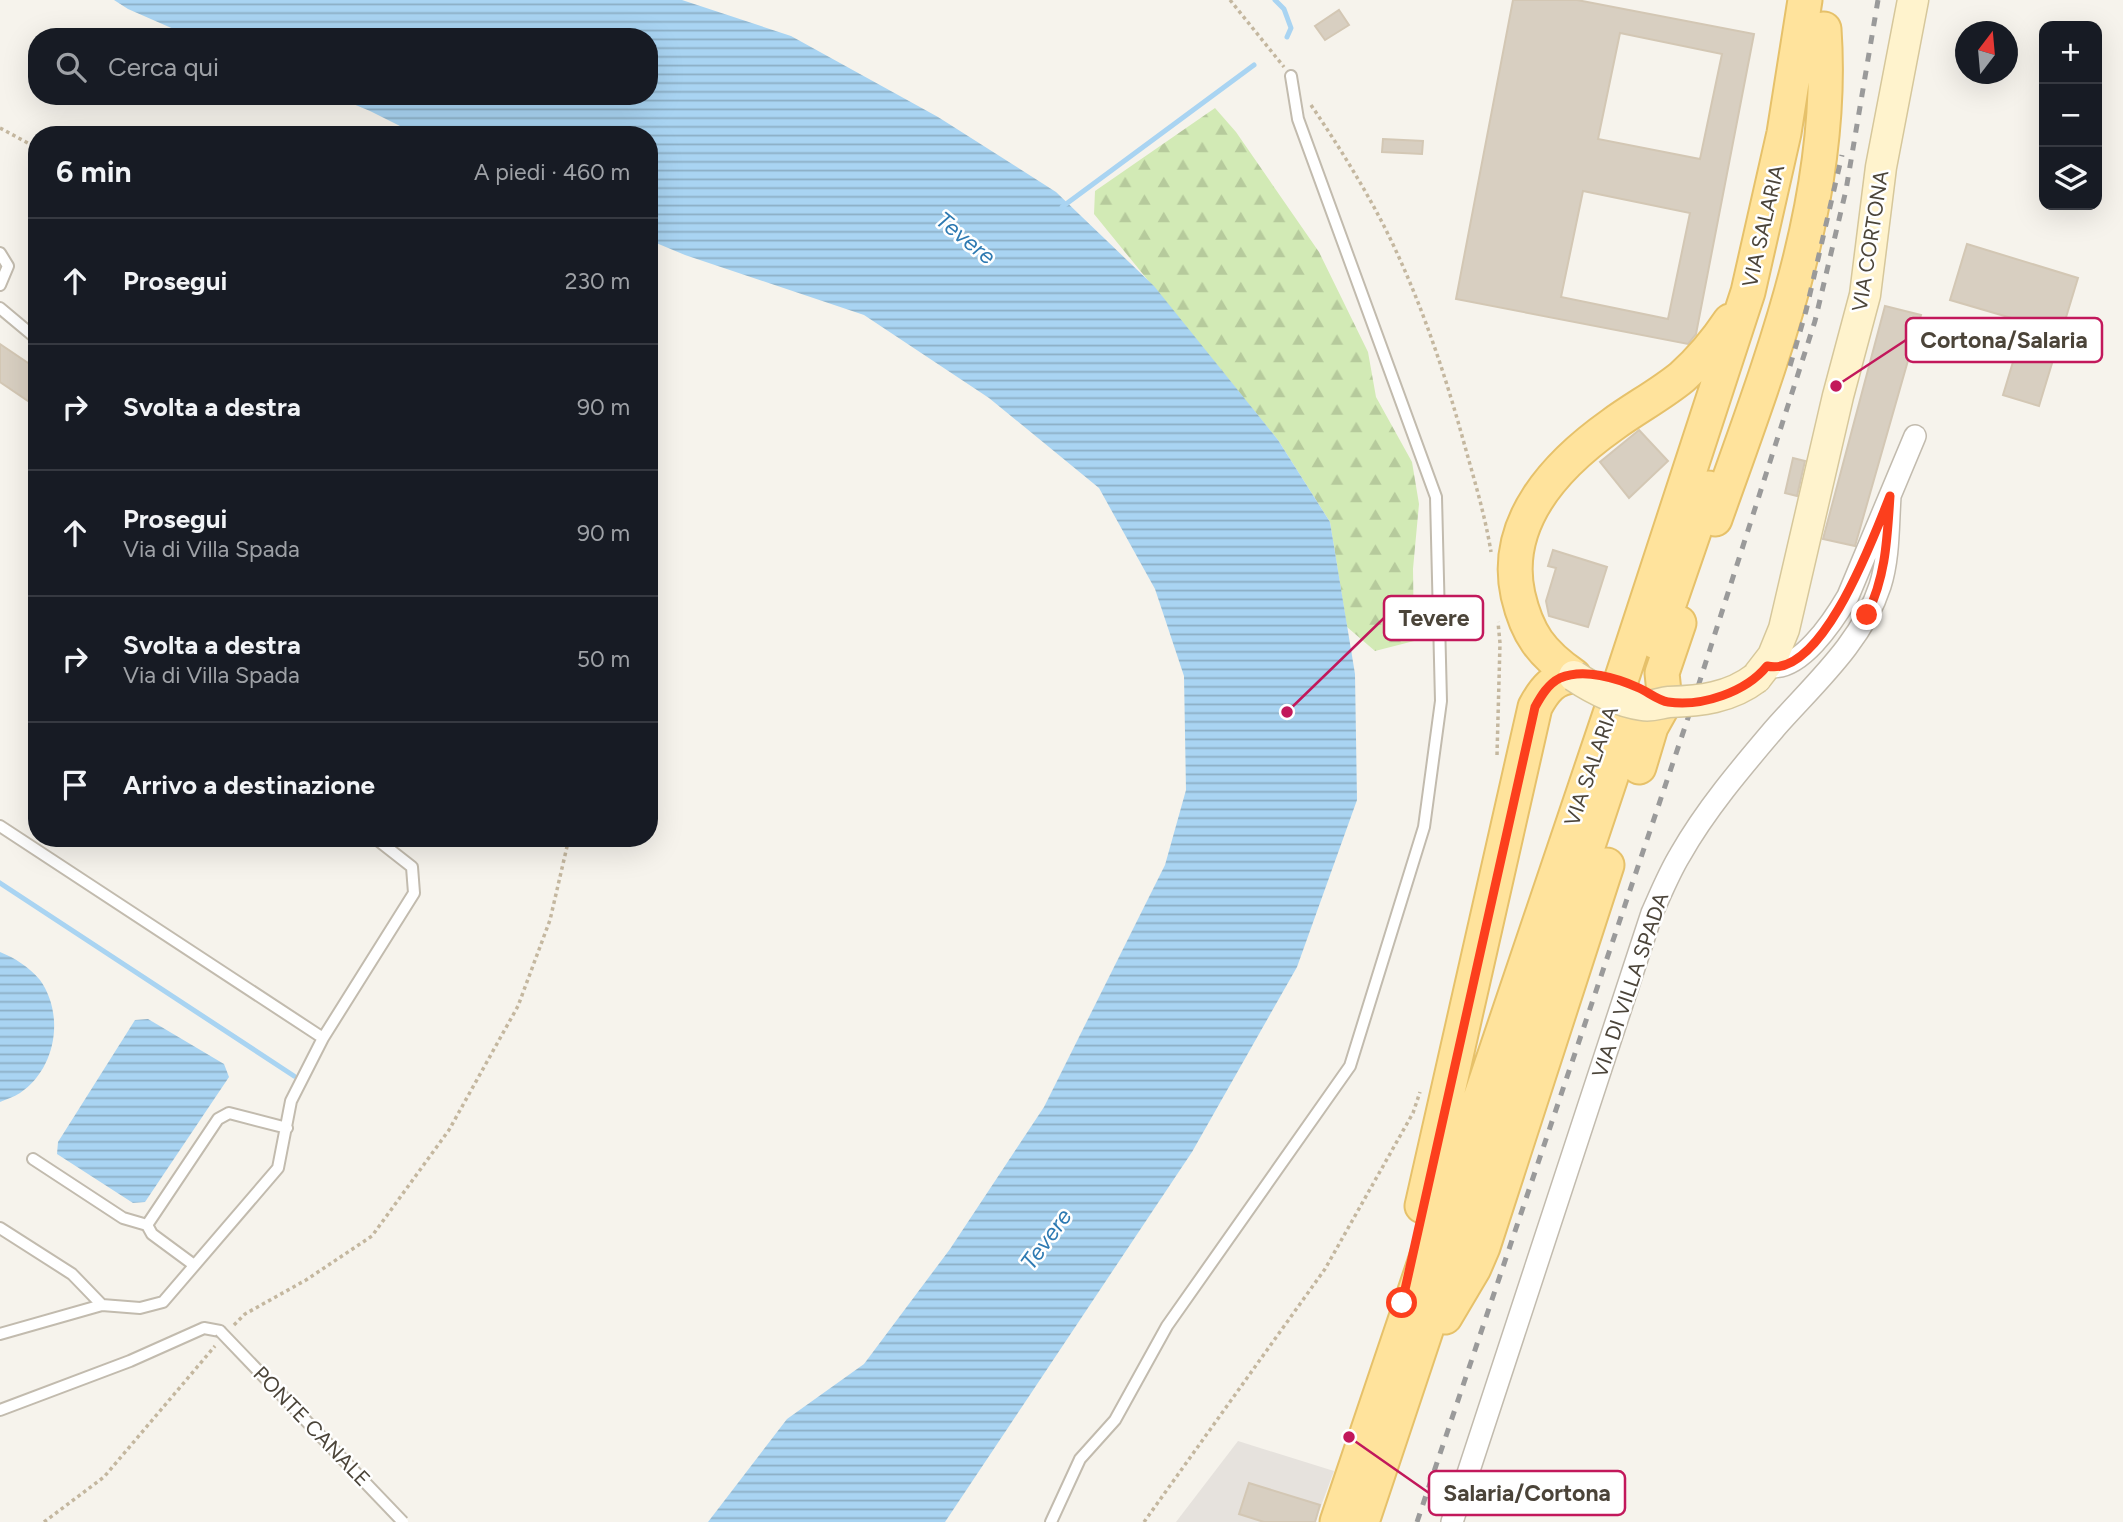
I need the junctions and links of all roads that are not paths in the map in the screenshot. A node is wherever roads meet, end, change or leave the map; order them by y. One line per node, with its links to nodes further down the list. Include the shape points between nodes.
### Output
1 (1805, 0): 7 (main road, VIA SALARIA, via 1782,143)
2 (1913, 0): 13 (street, VIA CORTONA, via 1881,167 1865,295 1784,629)
3 (1826, 15): 15 (main road, via 1821,152 1810,219 1759,394 1664,667); 30 (main road, VIA SALARIA, via 1794,195 1744,382)
4 (1291, 76): 33 (lane, via 1298,119 1436,496 1441,701 1424,827 1350,1066 1167,1326 1115,1420 1080,1459)
5 (0, 253): 6 (lane, via 8,266)
6 (0, 285)
7 (1748, 292): 12 (main road, via 1703,357 1575,454 1539,495 1522,528 1515,561 1519,600); 29 (main road, VIA SALARIA)
8 (0, 308): 9 (lane)
9 (28, 331)
10 (1915, 436): 11 (street, VIA DI VILLA SPADA)
11 (1890, 496): 13 (street, VIA DI VILLA SPADA, via 1836,616 1791,664); 36 (street, VIA DI VILLA SPADA, via 1880,587 1867,615 1837,659 1703,818 1672,869 1653,913)
12 (1534, 640): 14 (main road); 16 (main road)
13 (1761, 672): 15 (street, bridge, via 1735,690 1708,699)
14 (1574, 676): 15 (street, bridge, via 1610,678); 16 (main road, via 1555,681)
15 (1665, 702): 30 (main road, via 1651,727 1478,1259)
16 (1535, 707): 29 (main road)
17 (0, 826): 18 (lane)
18 (28, 844)
19 (32, 847): 21 (lane)
20 (386, 847): 21 (lane, via 412,867 414,893)
21 (323, 1038): 22 (lane, via 291,1101)
22 (287, 1128): 24 (lane, via 229,1112 218,1119); 26 (lane, via 278,1168)
23 (33, 1159): 24 (lane, via 123,1217)
24 (146, 1225): 26 (lane)
25 (0, 1228): 27 (lane, via 72,1274)
26 (194, 1265): 27 (lane, via 163,1302 140,1308)
27 (103, 1305): 28 (lane)
28 (0, 1334)
29 (1391, 1360): 34 (main road, VIA SALARIA)
30 (1402, 1400): 35 (main road, VIA SALARIA)
31 (0, 1410): 32 (lane, PONTE CANALE, bridge, via 204,1328 223,1334)
32 (403, 1522)
33 (1051, 1522)
34 (1337, 1522)
35 (1362, 1522)
36 (1452, 1522)

